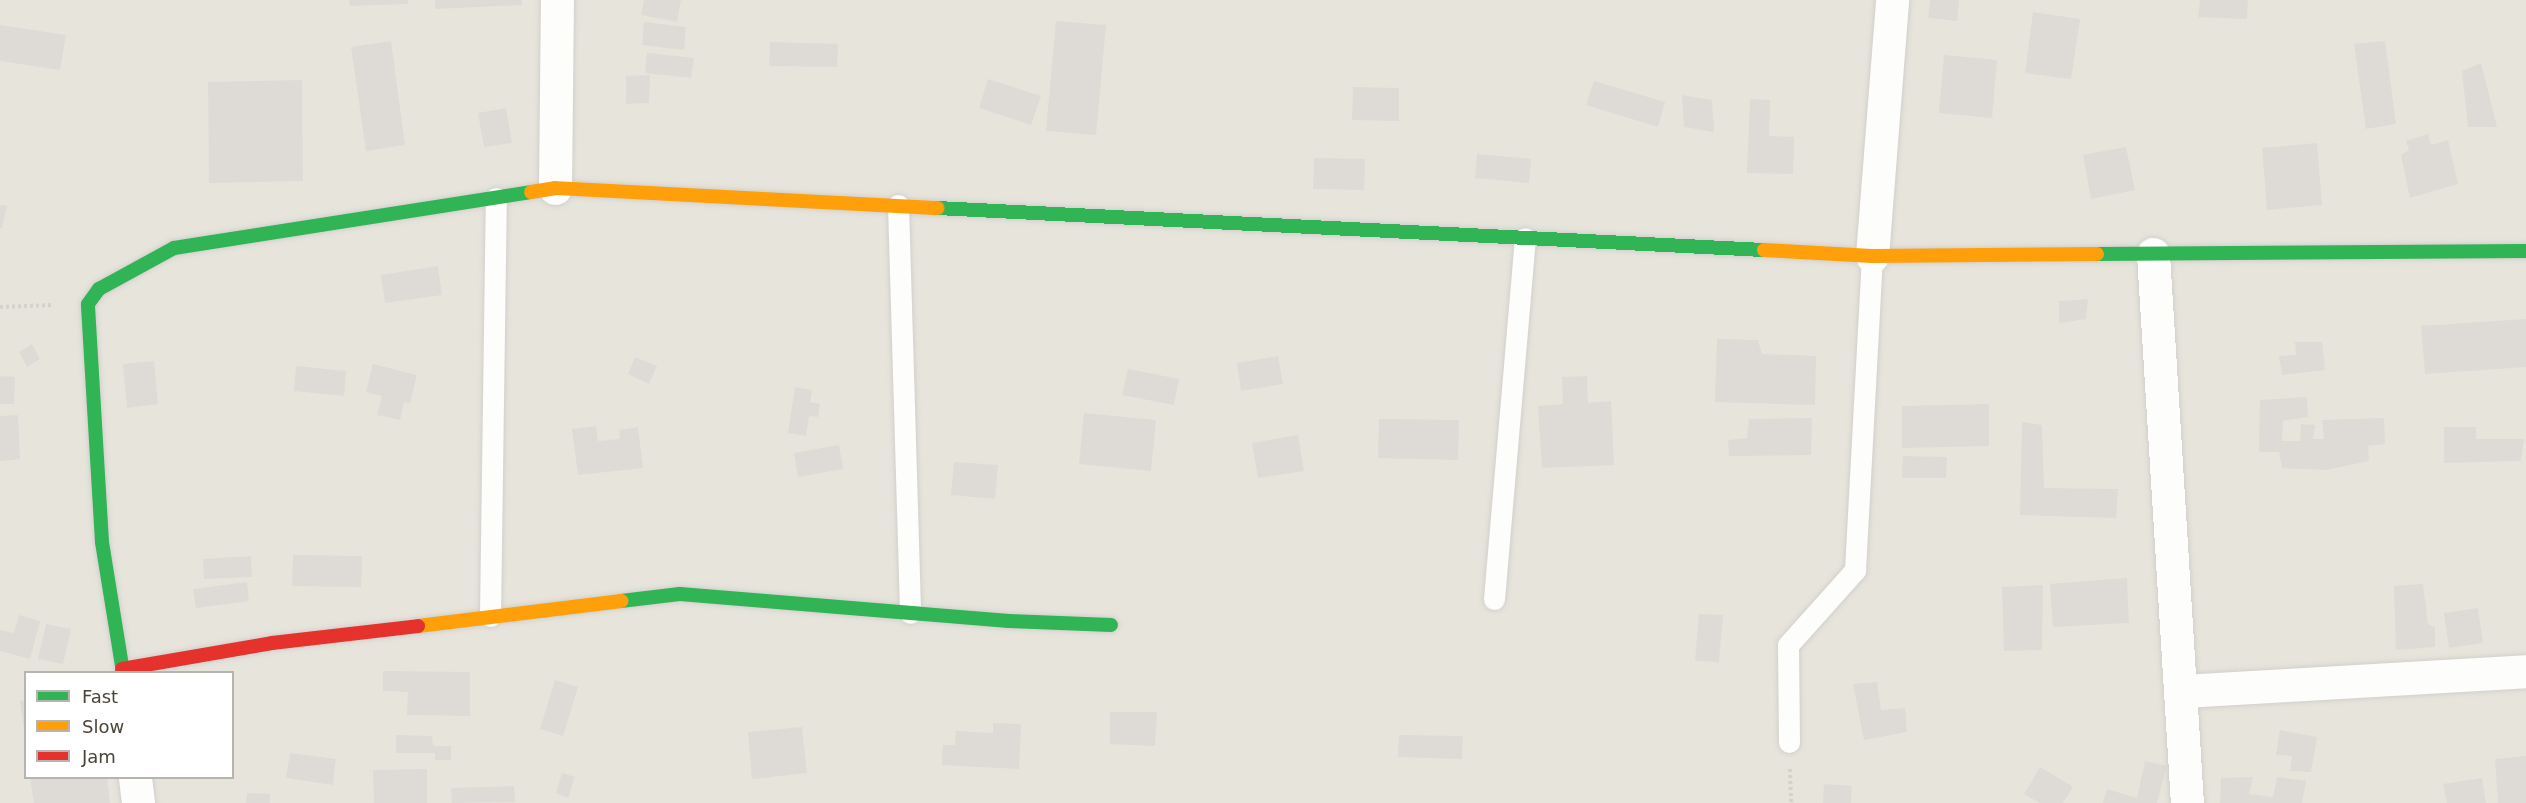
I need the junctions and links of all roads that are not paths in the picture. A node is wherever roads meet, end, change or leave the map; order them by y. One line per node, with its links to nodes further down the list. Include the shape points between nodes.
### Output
1 (557, 0): 3 (street)
2 (1892, 0): 9 (street)
3 (555, 188): 4 (street); 5 (street)
4 (496, 198): 12 (lane); 14 (street, via 174,248 99,289 88,304 102,542)
5 (898, 206): 6 (street); 11 (lane)
6 (1525, 237): 9 (street); 10 (lane)
7 (2526, 251): 8 (street)
8 (2153, 254): 9 (street); 16 (street)
9 (1872, 256): 17 (lane, via 1855,570 1788,645)
10 (1494, 599)
11 (910, 613): 12 (street, via 680,594); 13 (street)
12 (490, 616): 14 (street, via 272,643)
13 (1111, 625)
14 (123, 671)
15 (2526, 671): 16 (street)
16 (2182, 691): 20 (street)
17 (1789, 742)
18 (135, 779): 19 (street)
19 (138, 803)
20 (2187, 803)

